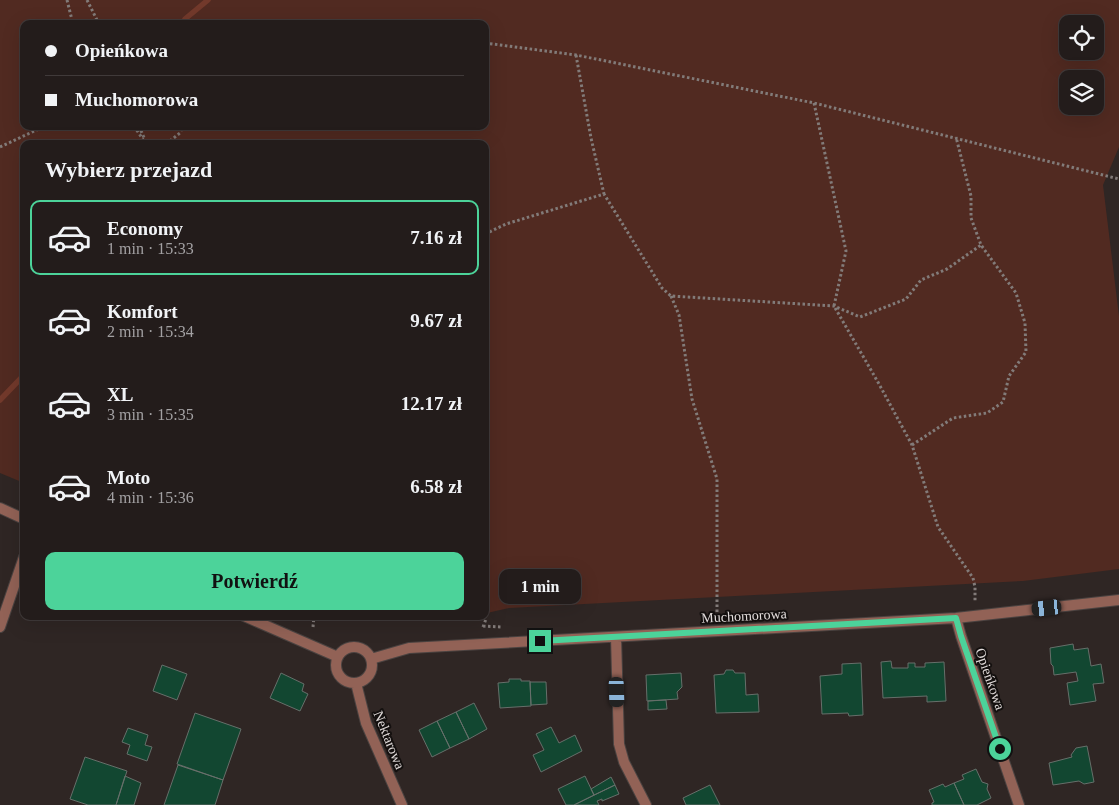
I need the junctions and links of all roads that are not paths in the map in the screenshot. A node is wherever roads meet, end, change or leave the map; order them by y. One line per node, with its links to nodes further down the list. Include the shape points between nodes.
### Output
1 (0, 508): 2 (street)
2 (20, 517)
3 (20, 569): 7 (street)
4 (1119, 600): 5 (street, Muchomorowa)
5 (956, 618): 8 (street, Muchomorowa); 14 (street, Opieńkowa)
6 (253, 620): 9 (street)
7 (0, 627)
8 (616, 637): 10 (street, Muchomorowa, via 409,648); 13 (street, via 619,744 624,762)
9 (338, 657): 10 (street, via 347,648 358,648); 11 (street, via 336,666 340,677)
10 (371, 660): 11 (street, via 369,675)
11 (356, 684): 12 (street, Nektarowa, via 366,724)
12 (402, 805)
13 (646, 805)
14 (1019, 805)

